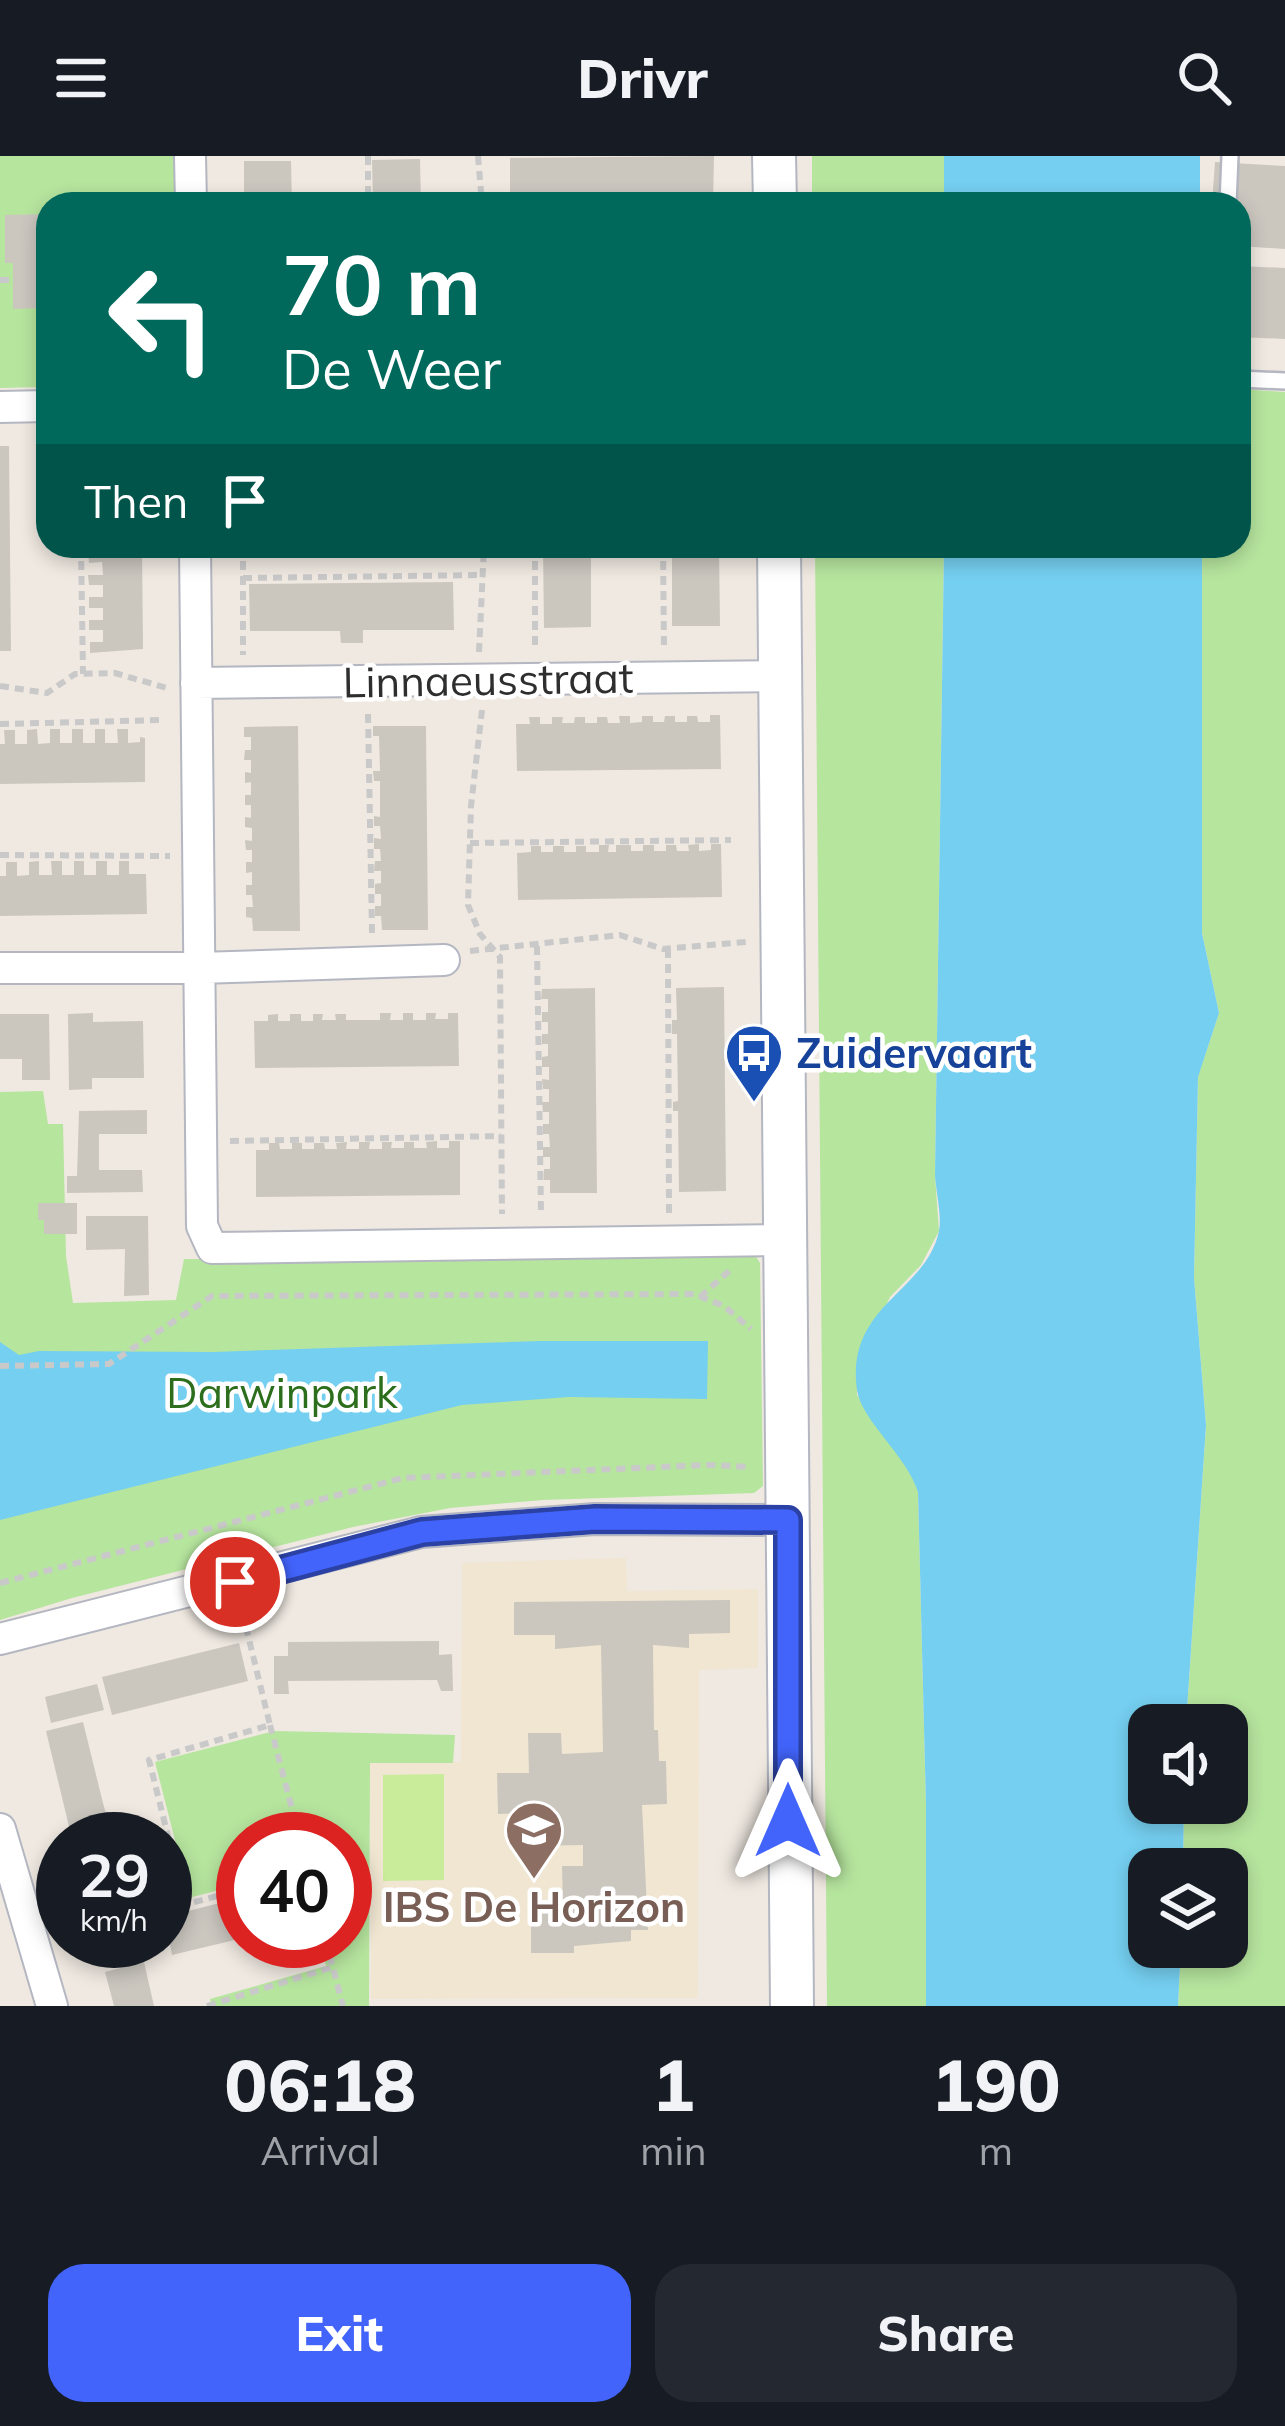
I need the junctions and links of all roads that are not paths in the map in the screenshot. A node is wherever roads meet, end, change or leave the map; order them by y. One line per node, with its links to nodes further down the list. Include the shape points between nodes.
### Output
1 (190, 156): 4 (street)
2 (774, 156): 5 (street)
3 (1230, 156): 6 (lane)
4 (191, 192)
5 (775, 192)
6 (1228, 192)
7 (1251, 380): 8 (lane)
8 (1285, 381)
9 (0, 406): 10 (street)
10 (36, 406)
11 (195, 558): 14 (street)
12 (779, 558): 13 (street)
13 (780, 676): 14 (street, Linnaeusstraat, via 485,666); 18 (street)
14 (196, 688): 17 (street)
15 (444, 960): 17 (street)
16 (0, 968): 17 (street)
17 (200, 968): 18 (street, via 202,1231 212,1249)
18 (784, 1240): 19 (street)
19 (788, 1520): 20 (street, via 595,1519 422,1532); 23 (street)
20 (0, 1640)
21 (0, 1829): 22 (street)
22 (52, 2006)
23 (792, 2006)

